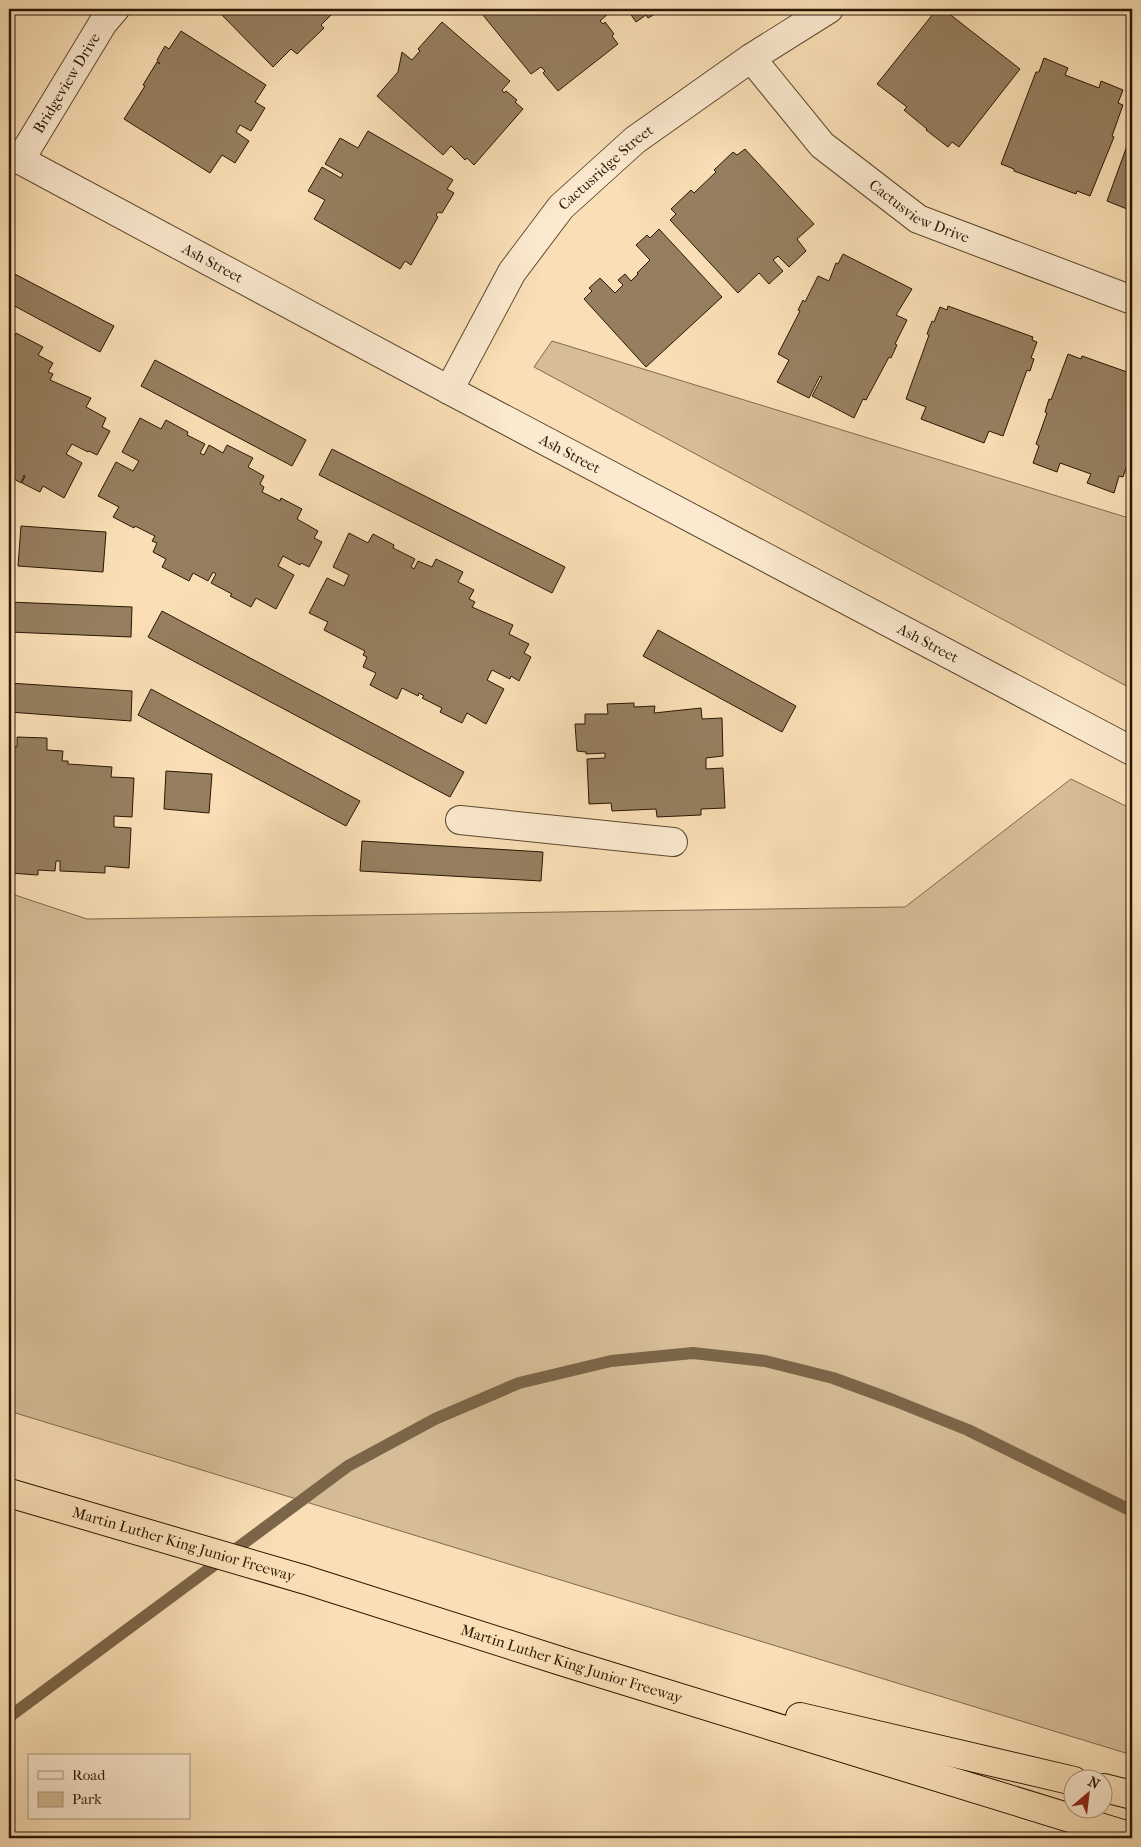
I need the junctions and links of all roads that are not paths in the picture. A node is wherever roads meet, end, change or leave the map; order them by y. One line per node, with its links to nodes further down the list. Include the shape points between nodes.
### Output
1 (114, 9): 4 (street, Bridgeview Drive)
2 (829, 9): 3 (street, Cactusridge Street)
3 (751, 58): 5 (street, Cactusview Drive, via 822,145 918,219); 6 (street, Cactusridge Street, via 636,140 561,207 512,272)
4 (14, 157): 6 (street, Ash Street)
5 (1132, 300)
6 (449, 390): 7 (street, Ash Street)
7 (1132, 751)
8 (460, 820): 9 (street)
9 (674, 842)
10 (9, 1493): 11 (highway, Martin Luther King Junior Freeway, via 306,1580)
11 (568, 1663): 12 (highway); 15 (highway, Martin Luther King Junior Freeway)
12 (1064, 1779)
13 (1114, 1790): 14 (highway)
14 (1132, 1795)
15 (1132, 1837)

